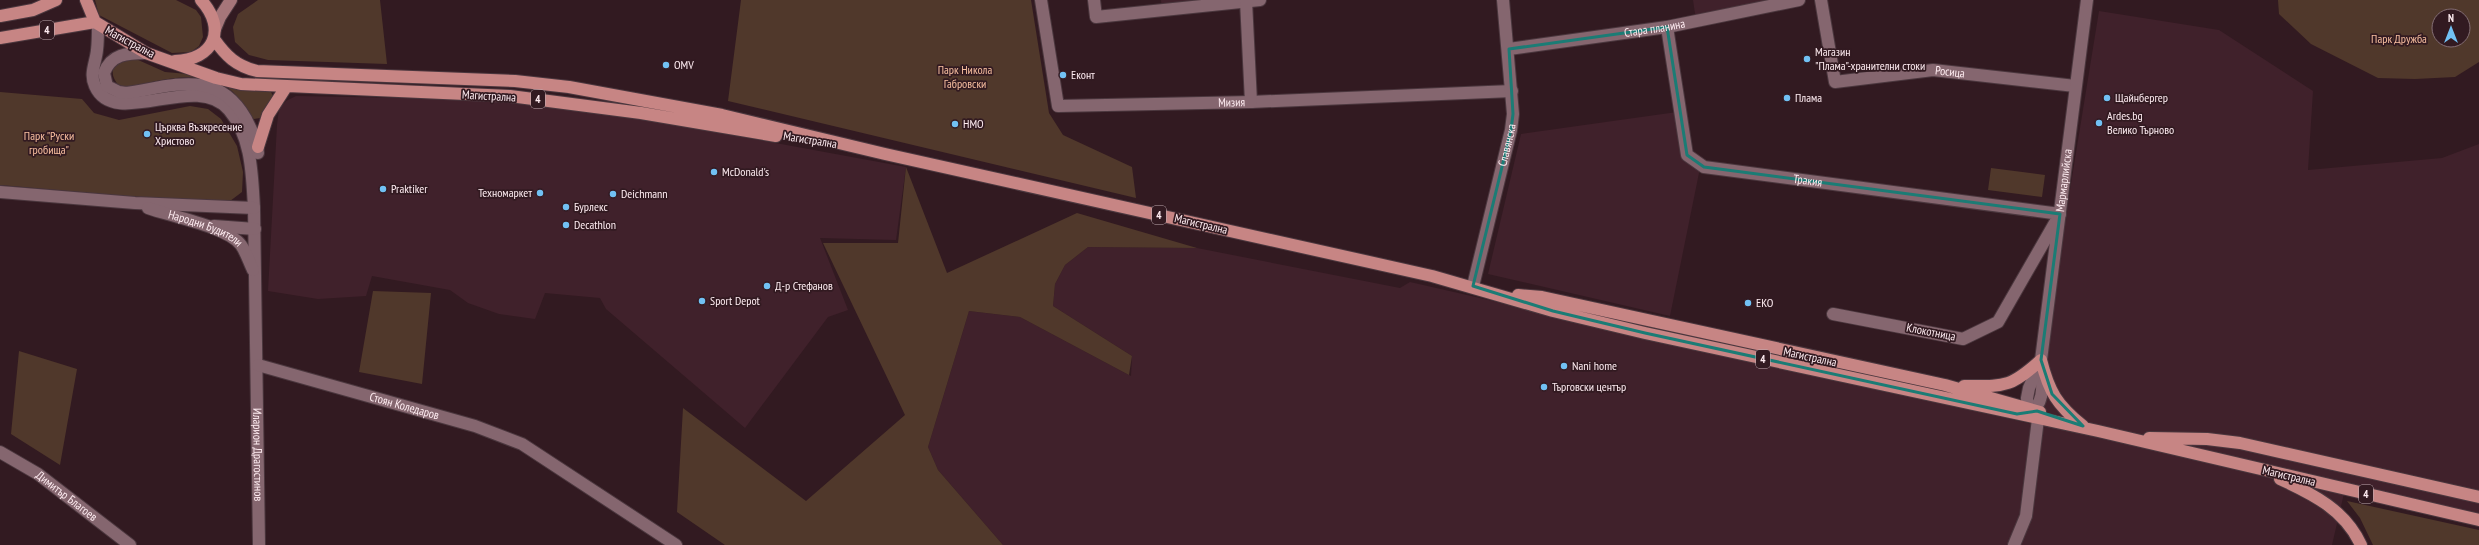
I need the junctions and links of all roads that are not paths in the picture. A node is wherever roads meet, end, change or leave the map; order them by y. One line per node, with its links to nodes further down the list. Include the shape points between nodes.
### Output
1 (56, 0): 13 (main road, 4, via 33,10)
2 (86, 0): 14 (main road, Магистрална)
3 (201, 0): 16 (main road, Магистрална / 4, via 211,14)
4 (231, 0): 16 (street, via 220,17)
5 (1041, 0): 24 (street, Мизия, via 1058,106)
6 (1094, 0): 12 (street, via 1096,17)
7 (1260, 0): 12 (street)
8 (1503, 0): 18 (street, Славянска)
9 (1799, 0): 15 (street, Стара планина)
10 (1822, 0): 21 (street, Росица, via 1835,82 1933,70)
11 (2087, 0): 21 (street, Мармарлийска)
12 (1246, 1): 24 (street)
13 (0, 16)
14 (96, 24): 17 (main road, Магистрална / 4); 19 (main road, Магистрална / 4); 29 (street, via 97,51 92,76 97,90 108,101 132,103 203,95 221,102 229,110 243,135 249,155)
15 (1667, 26): 18 (street, Стара планина); 30 (street, Тракия, via 1687,155 1704,167)
16 (215, 34): 20 (main road, Магистрална / 4, via 208,48 198,57); 26 (main road, Магистрална / 4, via 232,61 257,71 516,81 562,86 722,115)
17 (0, 38)
18 (1509, 49): 23 (street, Славянска)
19 (146, 52): 20 (main road, Магистрална / 4); 25 (street, via 125,53 111,61 104,73 107,86 126,93 188,84 221,90 240,110)
20 (168, 61): 22 (main road, Магистрална / 4, via 241,84)
21 (2076, 86): 30 (street, Мармарлийска)
22 (286, 87): 25 (main road, via 268,115); 26 (main road, Магистрална / 4, via 510,96 641,113)
23 (1512, 91): 24 (street, Мизия); 34 (street, Славянска, via 1511,130)
24 (1251, 102)
25 (258, 147): 29 (street)
26 (859, 148): 34 (main road, Магистрална / 4)
27 (0, 192): 28 (street, Народни Будители)
28 (135, 203): 29 (street, Народни Будители); 31 (street, Народни Будители, via 184,220)
29 (254, 208): 32 (street)
30 (2060, 214): 36 (street, Клокотница, via 1998,322 1964,339); 37 (street, Мармарлийска)
31 (208, 225): 32 (street); 33 (street, Народни Будители, via 241,245)
32 (255, 229): 33 (street)
33 (255, 276): 38 (street)
34 (1472, 286): 35 (main road, Магистрална / 4)
35 (1495, 293): 39 (main road, Магистрална / 4, via 1542,297); 40 (main road, Магистрална / 4, via 1576,317)
36 (1833, 314)
37 (2041, 360): 39 (main road, via 2019,380 2011,383); 40 (street, Мармарлийска, via 2029,388); 41 (main road, via 2052,394 2060,406)
38 (258, 365): 49 (street, Иларион Драгостинов); 50 (street, Стоян Коледаров, via 475,426 522,444)
39 (1945, 385): 40 (main road, Магистрална / 4)
40 (2029, 413): 41 (main road, Магистрална / 4); 42 (main road, Магистрална / 4); 51 (street, Мармарлийска, via 2026,516)
41 (2083, 426): 42 (main road, Магистрална / 4)
42 (2098, 432): 43 (main road, Магистрална / 4)
43 (2128, 438): 45 (main road, Магистрална / 4); 46 (main road, via 2207,439 2240,443)
44 (0, 452): 48 (street, Димитър Благоев, via 38,474)
45 (2253, 468): 47 (main road, Магистрална / 4); 52 (main road, via 2326,502 2345,519)
46 (2479, 498)
47 (2479, 520)
48 (130, 545)
49 (259, 545)
50 (676, 545)
51 (2014, 545)
52 (2361, 545)

